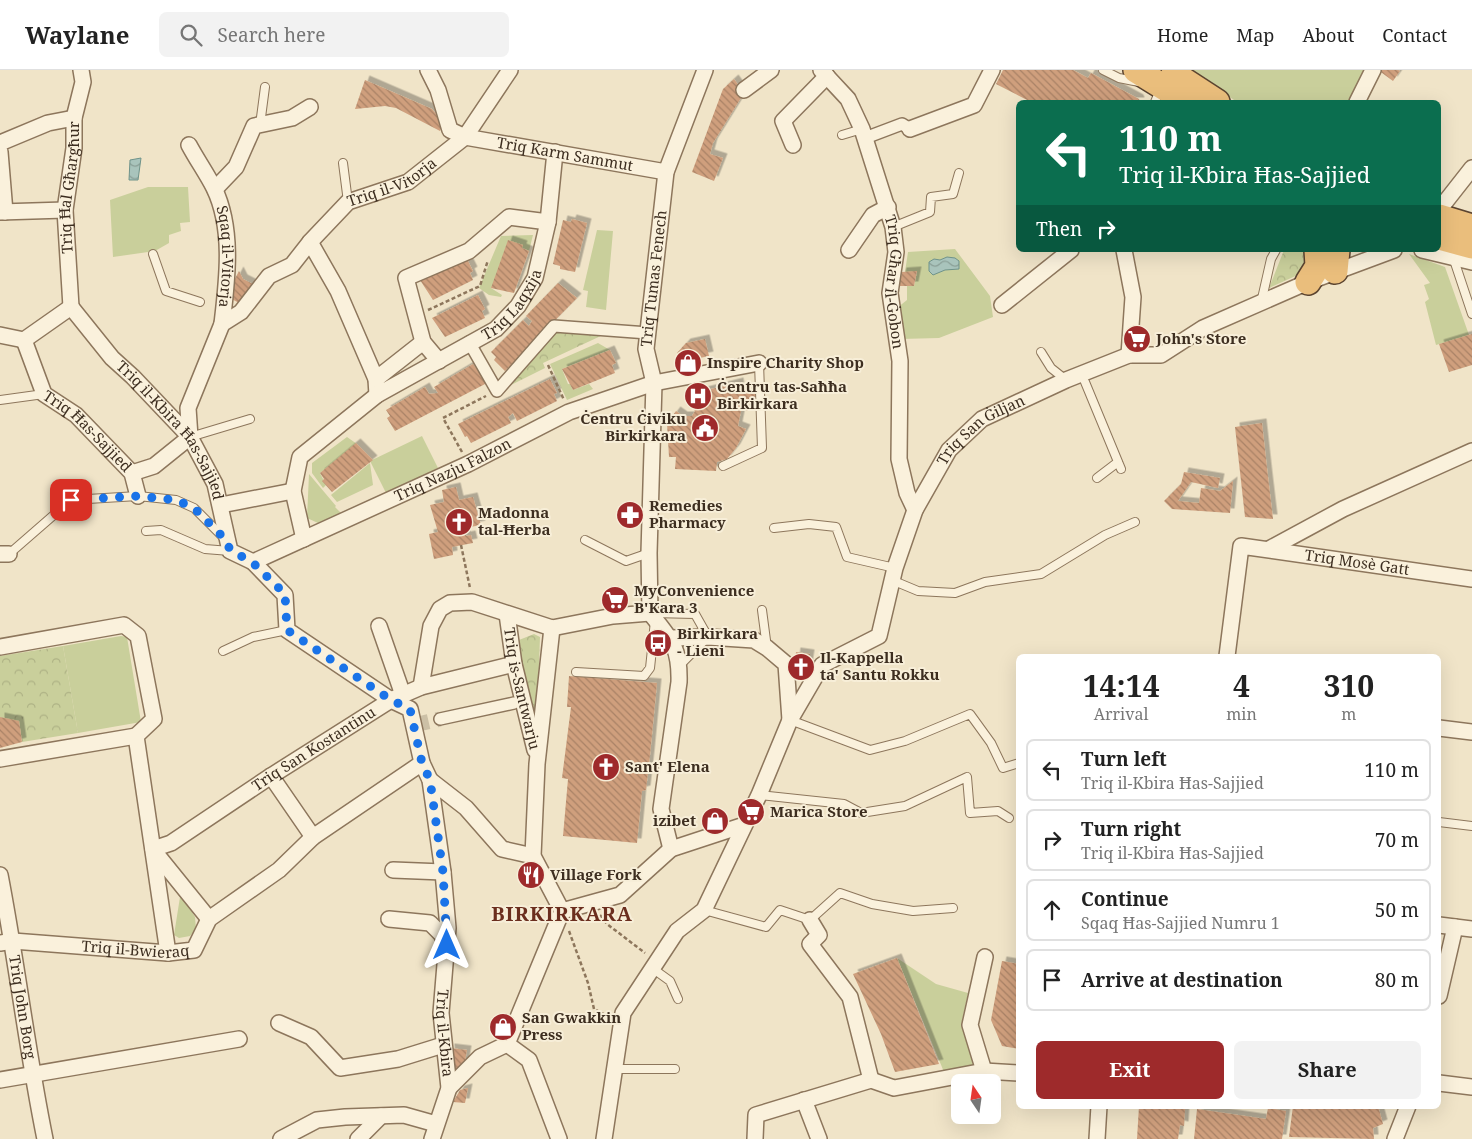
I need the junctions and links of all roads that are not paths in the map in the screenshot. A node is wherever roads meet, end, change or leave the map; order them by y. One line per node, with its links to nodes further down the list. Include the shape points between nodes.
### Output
1 (81, 70): 18 (street, Triq Ħal Għargħur, via 83,82)
2 (428, 70): 23 (street, via 438,90 450,130)
3 (510, 70): 23 (street, Triq il-Vitorja)
4 (705, 70): 31 (street, Triq Tumas Fenech)
5 (771, 70): 13 (street)
6 (992, 70): 20 (street, via 974,105)
7 (1103, 70): 11 (lane, via 1119,78)
8 (1136, 70): 11 (highway)
9 (1373, 70): 16 (street)
10 (824, 73): 21 (street, Triq Għar il-Ġobon, via 848,99); 26 (street, via 783,121)
11 (1161, 86): 14 (highway); 15 (highway)
12 (265, 87): 19 (lane, Sqaq il-Vitorja)
13 (744, 90)
14 (1185, 100)
15 (1210, 100)
16 (1358, 100)
17 (310, 107): 19 (street, via 292,118)
18 (74, 118): 24 (street, via 48,123); 37 (street, Triq Ħal Għargħur, via 74,148)
19 (260, 125): 33 (street, Sqaq il-Vitorja, via 254,126 236,167)
20 (910, 129): 21 (street, via 902,124)
21 (864, 133): 22 (lane); 35 (street, Triq Għar il-Ġobon)
22 (842, 135)
23 (465, 137): 28 (street, Triq Karm Sammut); 34 (street, Triq il-Vitorja, via 408,182)
24 (0, 143)
25 (189, 145): 33 (street, Sqaq il-Vitorja)
26 (794, 145)
27 (0, 152): 38 (street)
28 (555, 152): 31 (street, Triq Karm Sammut); 39 (street, Triq Laqxija)
29 (343, 163): 34 (lane)
30 (1472, 168): 36 (street)
31 (666, 172): 60 (street, Triq Tumas Fenech)
32 (960, 173): 40 (lane, via 953,194 931,197 930,212)
33 (215, 189): 59 (street, Sqaq il-Vitorja, via 223,213 228,255)
34 (348, 202): 43 (street, Triq il-Vitorja)
35 (888, 206): 40 (street, Triq Għar il-Ġobon); 44 (street, via 873,216)
36 (1441, 207)
37 (65, 210): 38 (street); 57 (street, Triq Ħal Għargħur)
38 (2, 212)
39 (548, 222): 63 (street, via 509,217 469,251 406,278); 64 (street, Triq Laqxija, via 535,278 518,306 496,329)
40 (893, 227): 85 (street, Triq Għar il-Ġobon, via 896,252 890,293 900,361 900,459 906,493)
41 (1472, 227): 42 (highway)
42 (1448, 240): 52 (street); 58 (lane)
43 (310, 242): 59 (street, Triq il-Vitorja, via 292,265 269,276 241,312); 69 (street, via 338,291)
44 (849, 250)
45 (1068, 252): 56 (street)
46 (1124, 252): 66 (street, via 1133,297)
47 (1275, 252): 55 (lane)
48 (1317, 252): 53 (highway, via 1318,266)
49 (1383, 252): 51 (street, Triq San Ġiljan)
50 (152, 254): 54 (lane, via 166,291)
51 (1336, 261): 53 (street, Triq San Ġiljan)
52 (1472, 262)
53 (1308, 282): 55 (street, Triq San Ġiljan)
54 (200, 302)
55 (1260, 304): 66 (street, Triq San Ġiljan, via 1203,328 1160,355)
56 (1002, 305)
57 (70, 307): 62 (street); 77 (street, Triq il-Kbira Ħas-Sajjied, via 112,358)
58 (1472, 314)
59 (222, 324): 77 (street, via 188,408)
60 (648, 333): 64 (street, via 554,326 497,391); 72 (street, Triq Tumas Fenech, via 646,349)
61 (0, 335): 62 (street)
62 (24, 340): 73 (street, Triq Ħas-Sajjied)
63 (423, 342): 67 (street); 69 (street)
64 (468, 342): 67 (street, Triq Laqxija)
65 (1041, 352): 70 (lane, via 1051,368)
66 (1129, 355): 70 (street, Triq San Ġiljan)
67 (439, 361): 74 (street, Triq Laqxija)
68 (759, 363): 72 (street, Triq Nazju Falzon); 79 (lane, via 762,448)
69 (376, 379): 74 (street)
70 (1066, 380): 85 (street, Triq San Ġiljan, via 982,419 949,450)
71 (1085, 382): 81 (lane, via 1120,466)
72 (654, 383): 89 (street, Triq Nazju Falzon, via 569,412 468,464); 94 (street, Triq Tumas Fenech)
73 (44, 394): 75 (lane); 80 (street, Triq Ħas-Sajjied, via 76,415)
74 (376, 395): 82 (street, Triq Laqxija, via 300,457)
75 (0, 400)
76 (250, 419): 77 (lane)
77 (190, 437): 80 (street, via 154,466); 84 (street, Triq il-Kbira Ħas-Sajjied, via 215,484)
78 (1472, 451): 92 (street, via 1343,508)
79 (723, 466)
80 (132, 473): 83 (street, Triq Ħas-Sajjied)
81 (1097, 478)
82 (293, 491): 84 (street); 89 (street, Triq Laqxija)
83 (138, 496): 91 (lane, via 176,500 194,508); 93 (lane, via 71,500)
84 (221, 505): 91 (street, Triq il-Kbira Ħas-Sajjied)
85 (914, 510): 96 (street, Triq San Ġiljan)
86 (1135, 522): 96 (lane, via 1105,535 1041,574 985,582 955,593 918,591)
87 (774, 528): 96 (lane, via 809,524 836,527 847,557)
88 (146, 531): 91 (lane, via 162,530 205,549)
89 (304, 539): 95 (street, Triq Nazju Falzon)
90 (584, 540): 94 (lane, via 626,562)
91 (228, 545): 95 (street)
92 (1269, 549): 97 (street, Triq Mosè Gatt); 109 (street, Triq Mosè Gatt, via 1241,546)
93 (5, 554)
94 (649, 554): 100 (street, Triq Tumas Fenech)
95 (252, 562): 103 (street, via 285,594)
96 (895, 575): 117 (street, Triq San Ġiljan, via 879,636 822,666)
97 (1472, 579)
98 (762, 610): 107 (lane)
99 (507, 614): 102 (street); 110 (street, Triq is-Santwarju); 113 (street, via 472,602 450,603 440,608 431,626)
100 (652, 616): 102 (street, via 613,616); 104 (lane, via 695,614); 105 (street); 112 (lane, via 650,668 644,676)
101 (379, 626): 114 (street)
102 (552, 628): 123 (street, Triq is-Santwarju)
103 (287, 630): 108 (lane, via 254,637); 114 (street)
104 (708, 637): 105 (street); 107 (street, via 754,640); 111 (lane)
105 (672, 638): 111 (street)
106 (0, 647): 120 (street, via 124,625 138,636 154,719)
107 (767, 648): 117 (street, via 786,664)
108 (224, 651)
109 (1227, 654)
110 (514, 664): 113 (street, Triq San Kostantinu); 123 (street, Triq is-Santwarju)
111 (680, 665): 133 (street, via 661,809)
112 (576, 672)
113 (421, 688): 114 (street, Triq San Kostantinu)
114 (397, 698): 122 (street, Triq il-Kbira, via 410,709); 125 (street, Triq San Kostantinu)
115 (514, 703): 116 (street)
116 (440, 719)
117 (790, 720): 124 (lane, via 870,750 905,741 970,714 991,743 1003,768); 127 (street, Triq San Ġiljan)
118 (1441, 728): 119 (street)
119 (1472, 732)
120 (136, 736): 121 (street); 134 (street)
121 (0, 759)
122 (422, 763): 126 (street, Triq il-Kbira); 132 (street, Triq il-Bwieraq)
123 (537, 764): 135 (street, Triq is-Santwarju)
124 (1016, 765)
125 (271, 776): 132 (street); 134 (street, Triq San Kostantinu, via 171,844)
126 (430, 780): 135 (street, via 466,808 502,849); 137 (street, Triq il-Kbira)
127 (759, 795): 128 (lane, via 844,804 861,813 905,806 967,778 970,813 998,811); 130 (street, Triq San Ġiljan)
128 (1009, 818)
129 (1441, 822): 131 (lane)
130 (744, 825): 133 (street); 140 (street, Triq San Ġiljan)
131 (1472, 826)
132 (313, 837): 143 (street, Triq il-Bwieraq, via 279,870)
133 (670, 848): 141 (street, via 620,895)
134 (153, 849): 143 (street); 150 (street)
135 (533, 856): 141 (street)
136 (393, 870): 137 (street)
137 (443, 872): 149 (street, Triq il-Kbira)
138 (0, 875): 148 (street, Triq John Borg)
139 (953, 908): 144 (lane, via 913,911 872,904 840,893)
140 (704, 910): 144 (lane, via 766,927 780,910); 152 (street, via 678,931)
141 (562, 911): 157 (street)
142 (389, 918): 149 (street, via 430,922)
143 (209, 919): 150 (street, Triq il-Bwieraq, via 194,950)
144 (810, 920): 165 (street, via 819,935 810,944 850,997)
145 (1441, 925): 146 (street)
146 (1455, 927): 147 (street); 153 (street)
147 (1472, 929)
148 (6, 942): 150 (street, Triq il-Bwieraq); 163 (street, Triq John Borg)
149 (447, 945): 158 (street, Triq il-Kbira)
150 (168, 953)
151 (985, 957): 161 (street, via 970,1025)
152 (654, 964): 154 (lane, via 670,981); 159 (street, via 623,1013)
153 (1441, 987)
154 (678, 999)
155 (279, 1023): 158 (street, via 311,1037 340,1068 398,1060)
156 (240, 1039): 163 (street)
157 (507, 1044): 168 (street, via 480,1056); 177 (street, via 529,1060)
158 (443, 1045): 168 (street, Triq il-Kbira)
159 (616, 1069): 160 (lane); 178 (street)
160 (675, 1069)
161 (984, 1071): 162 (street); 165 (street, via 894,1088)
162 (1016, 1072)
163 (32, 1074): 164 (street); 174 (street, Triq John Borg)
164 (0, 1080)
165 (871, 1080): 169 (street)
166 (1441, 1083): 167 (street)
167 (1472, 1087)
168 (449, 1088): 173 (street, Triq il-Kbira)
169 (804, 1100): 179 (street, via 756,1115); 180 (street)
170 (1099, 1109): 181 (street)
171 (1407, 1109): 182 (street)
172 (381, 1116): 173 (street, via 404,1115); 175 (street, via 317,1120); 176 (street)
173 (434, 1132)
174 (45, 1139)
175 (281, 1139)
176 (358, 1139)
177 (559, 1139)
178 (604, 1139)
179 (755, 1139)
180 (818, 1139)
181 (1097, 1139)
182 (1394, 1139)

